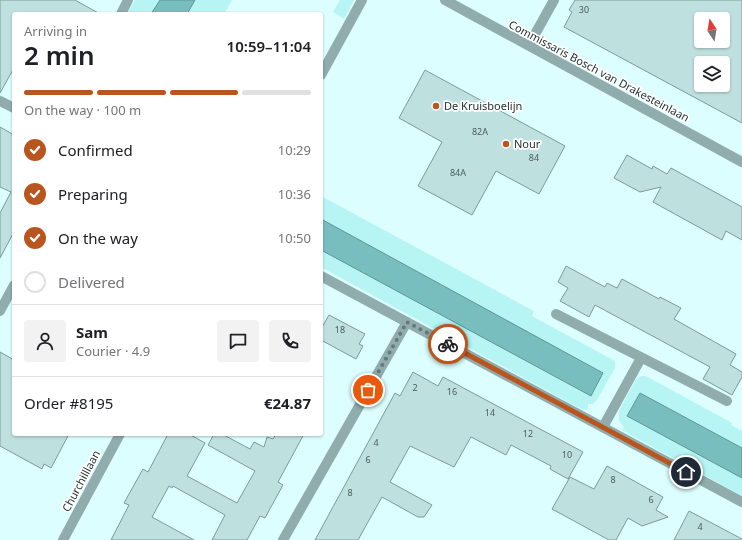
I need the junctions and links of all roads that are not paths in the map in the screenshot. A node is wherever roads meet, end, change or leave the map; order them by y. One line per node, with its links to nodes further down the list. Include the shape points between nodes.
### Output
1 (128, 0): 5 (street)
2 (362, 0): 7 (street)
3 (445, 0): 6 (street, Commissaris Bosch van Drakesteinlaan)
4 (554, 0): 6 (street)
5 (122, 12)
6 (528, 45): 10 (street, Commissaris Bosch van Drakesteinlaan)
7 (323, 71)
8 (0, 101): 9 (street)
9 (12, 107)
10 (742, 162)
11 (323, 277): 15 (street)
12 (12, 289): 13 (street)
13 (0, 311)
14 (556, 314): 16 (street)
15 (407, 322): 18 (street); 22 (street)
16 (641, 358): 17 (street); 18 (street)
17 (727, 401)
18 (603, 427): 20 (street)
19 (119, 436): 21 (street, Churchilllaan)
20 (742, 502)
21 (63, 540)
22 (283, 540)

